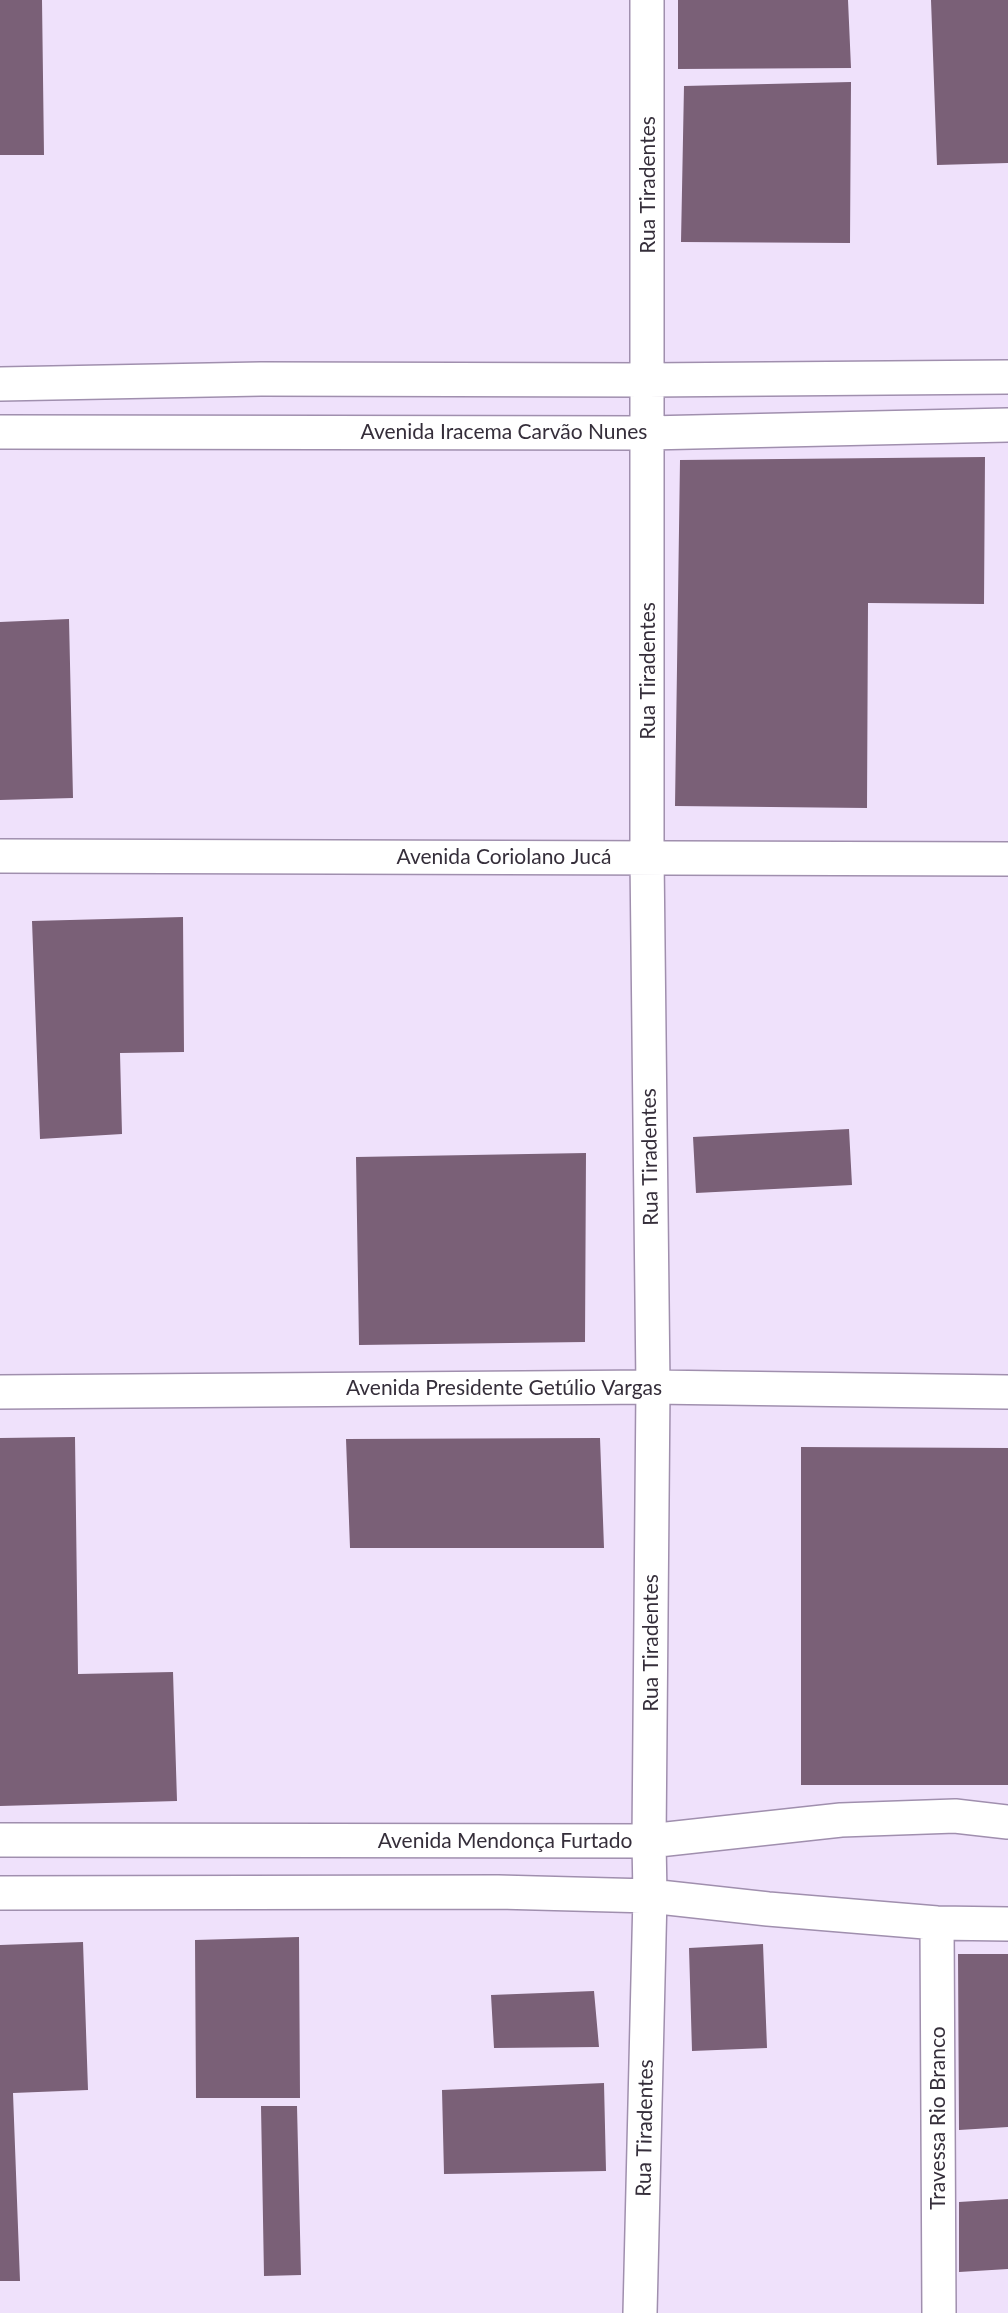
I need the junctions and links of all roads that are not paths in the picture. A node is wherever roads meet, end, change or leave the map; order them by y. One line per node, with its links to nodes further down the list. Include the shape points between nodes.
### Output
1 (647, 0): 3 (street, Rua Tiradentes)
2 (1008, 377): 3 (street)
3 (648, 380): 4 (street, via 261,379); 7 (street, Rua Tiradentes)
4 (0, 384)
5 (1008, 425): 7 (street, Avenida Iracema Carvão Nunes)
6 (0, 432): 7 (street, Avenida Iracema Carvão Nunes)
7 (648, 433): 9 (street, Rua Tiradentes)
8 (0, 856): 9 (street, Avenida Coriolano Jucá)
9 (647, 857): 10 (street, Avenida Coriolano Jucá); 11 (street, Rua Tiradentes)
10 (1008, 859)
11 (653, 1386): 12 (street, Avenida Presidente Getúlio Vargas); 13 (street, Avenida Presidente Getúlio Vargas); 16 (street, Rua Tiradentes)
12 (0, 1392)
13 (1008, 1392)
14 (1008, 1822): 16 (street, Avenida Mendonça Furtado, via 955,1816 841,1820)
15 (0, 1840): 17 (street, Avenida Mendonça Furtado)
16 (649, 1841): 17 (street, Avenida Mendonça Furtado); 20 (street, Rua Tiradentes)
17 (112, 1842): 18 (street)
18 (109, 1892): 19 (street); 20 (street)
19 (0, 1893)
20 (651, 1896): 21 (street); 23 (street, Rua Tiradentes)
21 (937, 1923): 22 (street); 24 (street, Travessa Rio Branco)
22 (1008, 1924)
23 (640, 2313)
24 (939, 2313)

